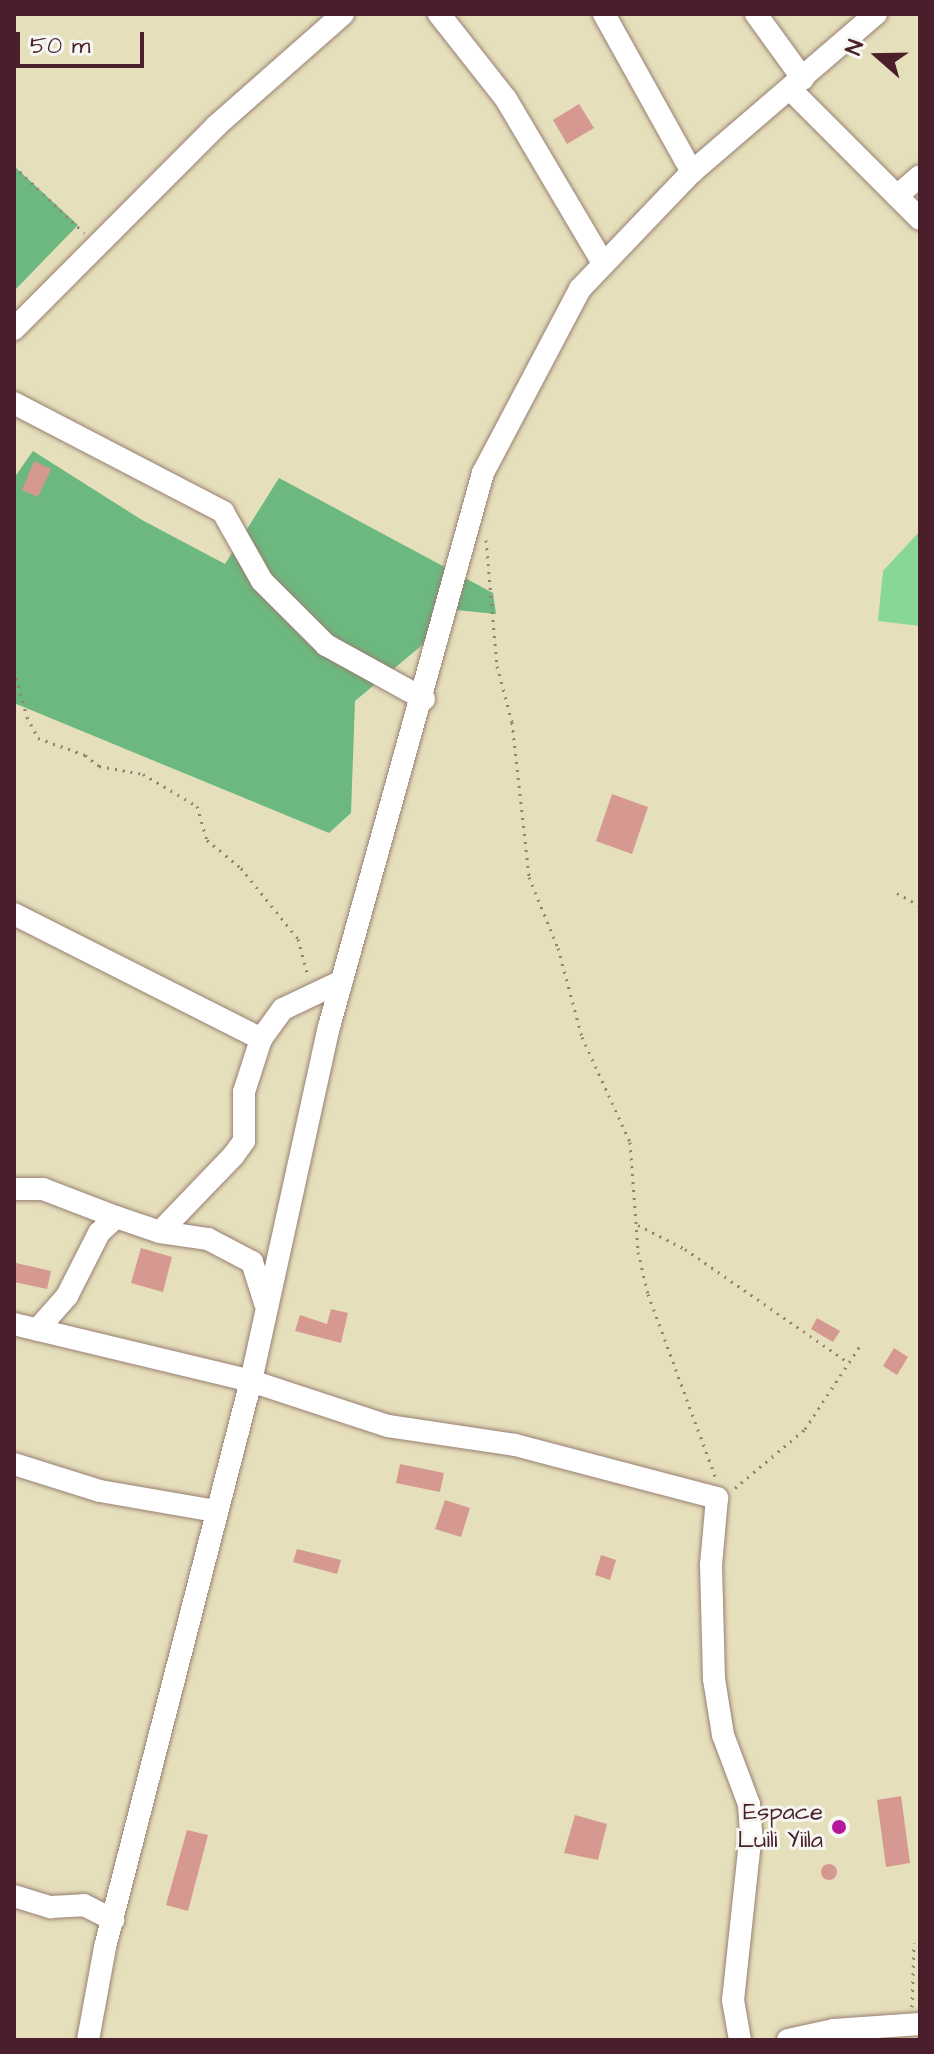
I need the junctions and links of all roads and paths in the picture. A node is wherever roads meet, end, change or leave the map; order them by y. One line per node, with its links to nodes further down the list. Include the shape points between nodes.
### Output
1 (343, 14): 12 (street)
2 (439, 14): 13 (street, via 506,99)
3 (604, 14): 8 (street)
4 (756, 14): 6 (street)
5 (876, 14): 6 (street)
6 (797, 84): 8 (street); 10 (street)
7 (14, 166): 12 (path)
8 (692, 172): 13 (street)
9 (920, 176): 10 (street)
10 (897, 196): 11 (street)
11 (920, 219)
12 (93, 245): 14 (street)
13 (603, 263): 18 (street, via 580,289 483,473)
14 (14, 329)
15 (14, 403): 18 (street, via 223,512 262,581 326,645)
16 (486, 538): 27 (path, via 497,666 512,722 529,877 558,948 582,1037 630,1142)
17 (14, 670): 23 (path, via 38,738 85,755 99,766 143,774 197,806 207,840 241,868 298,939)
18 (424, 699): 22 (street)
19 (897, 893): 20 (path)
20 (920, 906)
21 (14, 914): 24 (street)
22 (342, 981): 23 (street); 29 (street, via 298,1154)
23 (312, 995): 24 (street, via 272,1018)
24 (261, 1039): 28 (street, via 244,1092 244,1141 206,1190)
25 (14, 1189): 26 (street, via 43,1189)
26 (116, 1217): 28 (street); 31 (street, via 99,1233 67,1296)
27 (638, 1225): 33 (path, via 685,1249); 36 (path, via 648,1294 700,1426)
28 (160, 1232): 29 (street, via 208,1239 252,1262)
29 (267, 1311): 34 (street)
30 (14, 1324): 31 (street)
31 (37, 1330): 34 (street)
32 (861, 1344): 33 (path)
33 (849, 1363): 36 (path, via 805,1429 747,1482)
34 (251, 1381): 36 (street, via 388,1426 515,1445); 37 (street)
35 (14, 1464): 37 (street, via 100,1491)
36 (717, 1498): 43 (street, via 711,1565 714,1679 723,1735 749,1804 751,1832 733,2000)
37 (216, 1511): 39 (street)
38 (14, 1896): 39 (street, via 51,1907 84,1905)
39 (113, 1920): 42 (street)
40 (914, 1943): 41 (path)
41 (910, 2031): 44 (street, via 834,2030)
42 (88, 2040)
43 (740, 2040)
44 (788, 2040)

